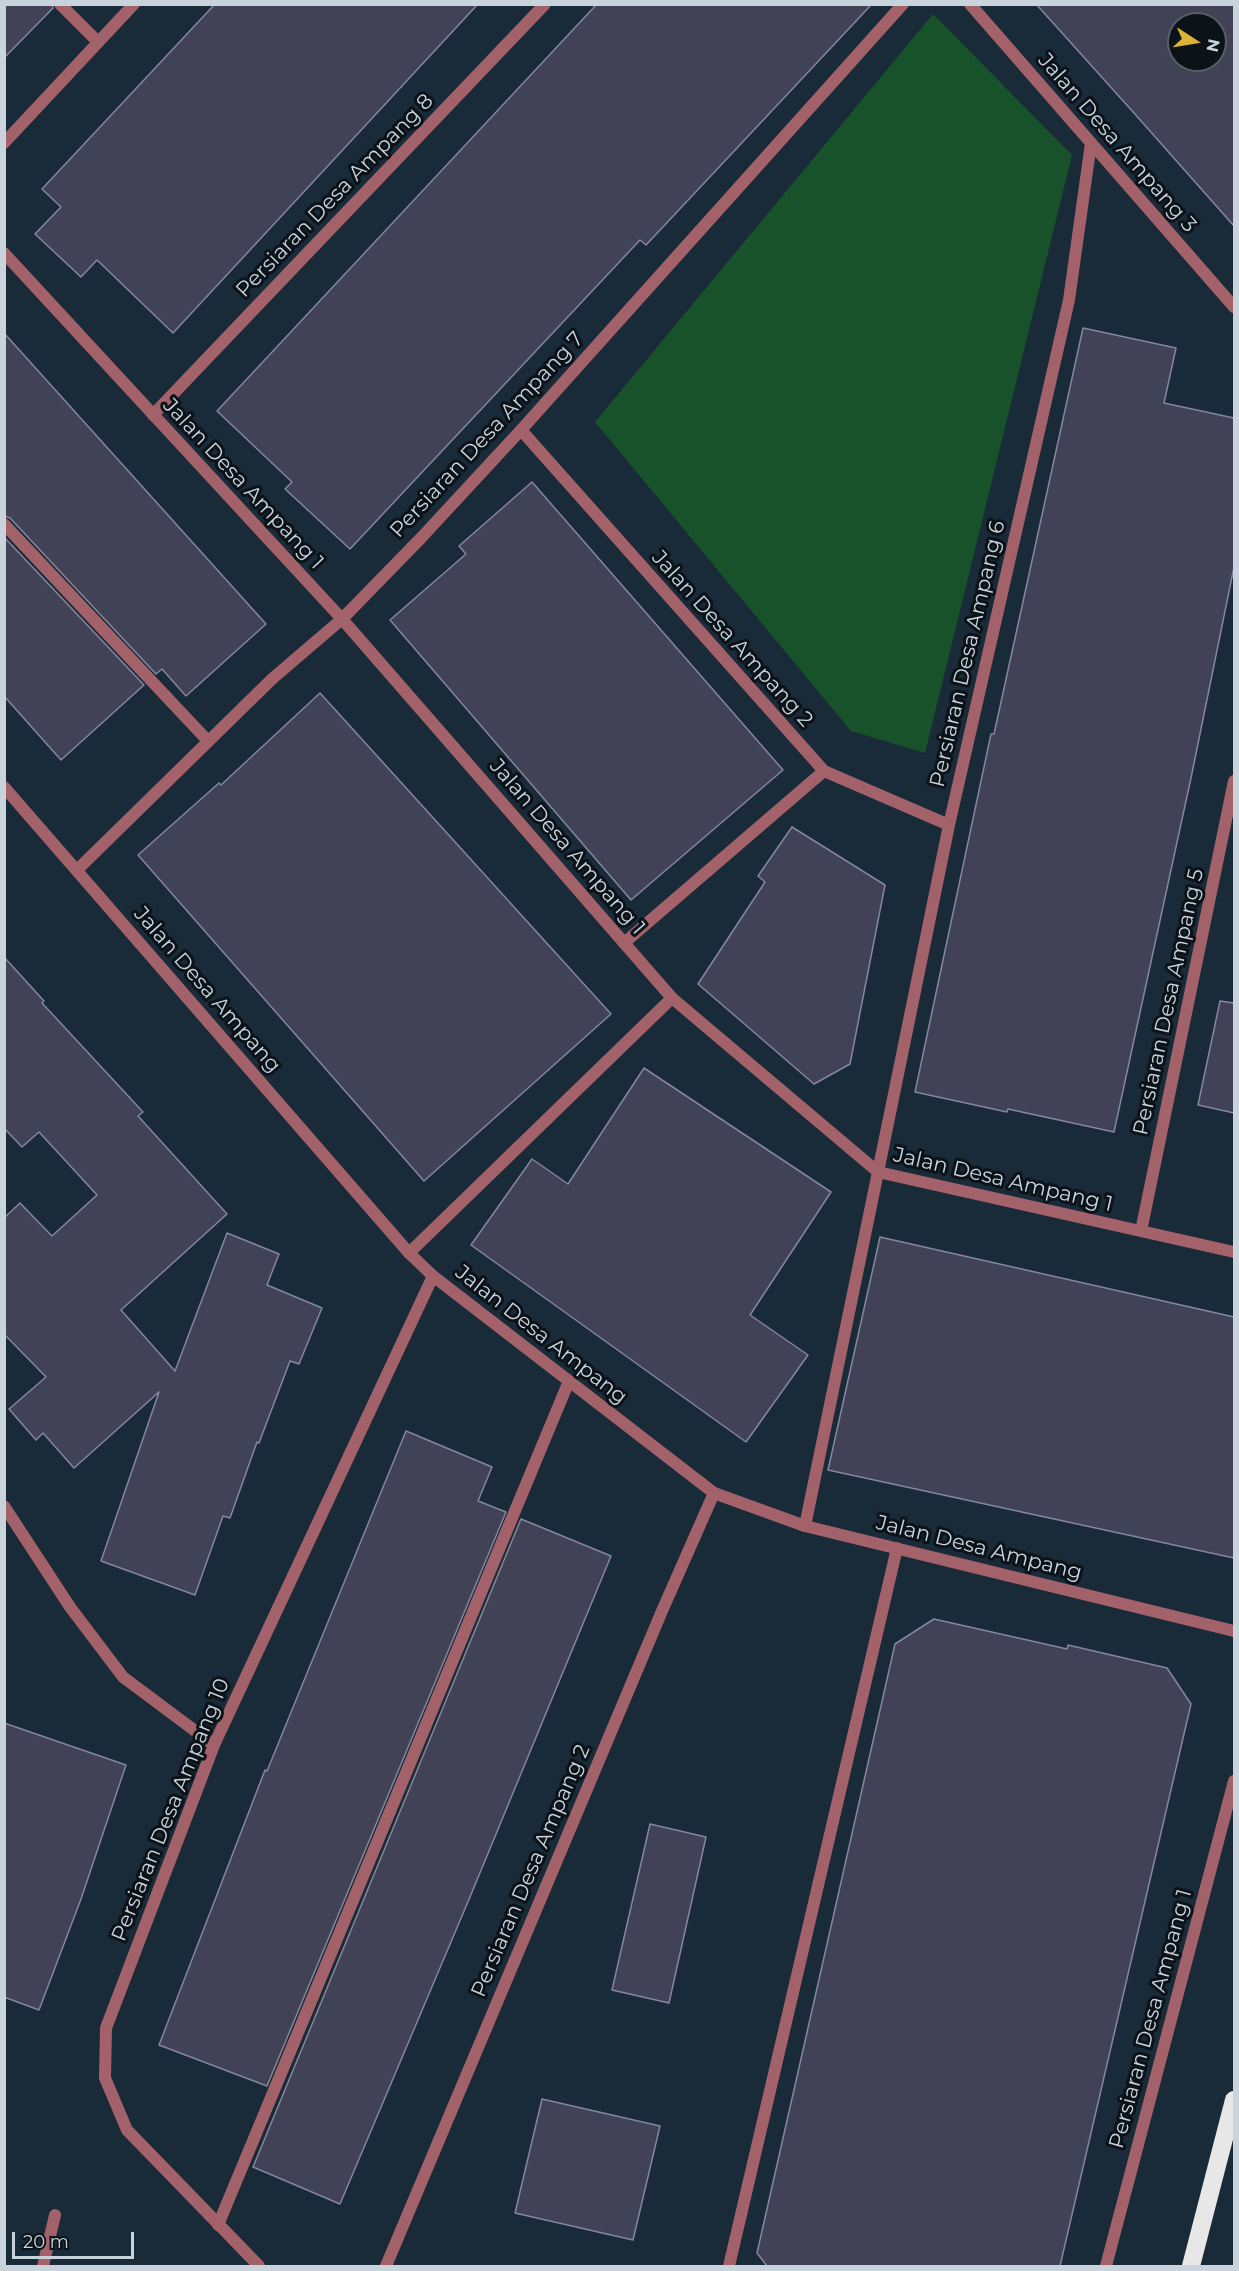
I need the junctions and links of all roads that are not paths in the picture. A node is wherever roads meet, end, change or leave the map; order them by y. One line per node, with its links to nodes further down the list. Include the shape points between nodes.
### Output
1 (60, 4): 6 (street)
2 (134, 4): 6 (street)
3 (545, 4): 11 (street, Persiaran Desa Ampang 8)
4 (903, 4): 12 (street, Persiaran Desa Ampang 7)
5 (970, 4): 8 (street, Jalan Desa Ampang 3)
6 (98, 42): 7 (street)
7 (4, 143)
8 (1091, 143): 10 (street, Jalan Desa Ampang 3); 19 (street, Persiaran Desa Ampang 6, via 1069,300)
9 (4, 253): 11 (street, Jalan Desa Ampang 1)
10 (1234, 307)
11 (153, 415): 14 (street, Jalan Desa Ampang 1)
12 (521, 430): 14 (street, Persiaran Desa Ampang 7); 16 (street, Jalan Desa Ampang 2)
13 (4, 524): 15 (street)
14 (342, 619): 15 (street, Persiaran Desa Ampang 7); 21 (street, Jalan Desa Ampang 1)
15 (208, 741): 20 (street, Persiaran Desa Ampang 7)
16 (824, 771): 19 (street, Jalan Desa Ampang 2); 21 (street)
17 (1234, 781): 24 (street, Persiaran Desa Ampang 5)
18 (4, 787): 20 (street, Jalan Desa Ampang)
19 (949, 825): 23 (street, Persiaran Desa Ampang 6)
20 (76, 870): 26 (street, Jalan Desa Ampang)
21 (624, 943): 22 (street, Jalan Desa Ampang 1)
22 (672, 998): 23 (street, Jalan Desa Ampang 1); 26 (street)
23 (878, 1172): 24 (street, Jalan Desa Ampang 1); 31 (street, Persiaran Desa Ampang 6)
24 (1142, 1232): 25 (street, Jalan Desa Ampang 1)
25 (1234, 1252)
26 (408, 1253): 27 (street, Jalan Desa Ampang)
27 (433, 1276): 28 (street, Jalan Desa Ampang); 34 (street, Persiaran Desa Ampang 10)
28 (569, 1381): 29 (street, Jalan Desa Ampang); 38 (street)
29 (714, 1493): 31 (street, Jalan Desa Ampang); 41 (street, Persiaran Desa Ampang 2)
30 (4, 1506): 34 (street, via 70,1607 123,1677)
31 (805, 1526): 32 (street, Jalan Desa Ampang)
32 (897, 1548): 33 (street, Jalan Desa Ampang); 42 (street)
33 (1234, 1631)
34 (214, 1745): 38 (street, Persiaran Desa Ampang 10, via 105,2028 105,2078 127,2130)
35 (1234, 1781): 43 (street, Persiaran Desa Ampang 1)
36 (1234, 2100): 44 (highway)
37 (55, 2216): 39 (street)
38 (218, 2224): 40 (street, Persiaran Desa Ampang 10)
39 (43, 2266)
40 (259, 2266)
41 (386, 2266)
42 (729, 2266)
43 (1106, 2266)
44 (1191, 2266)

